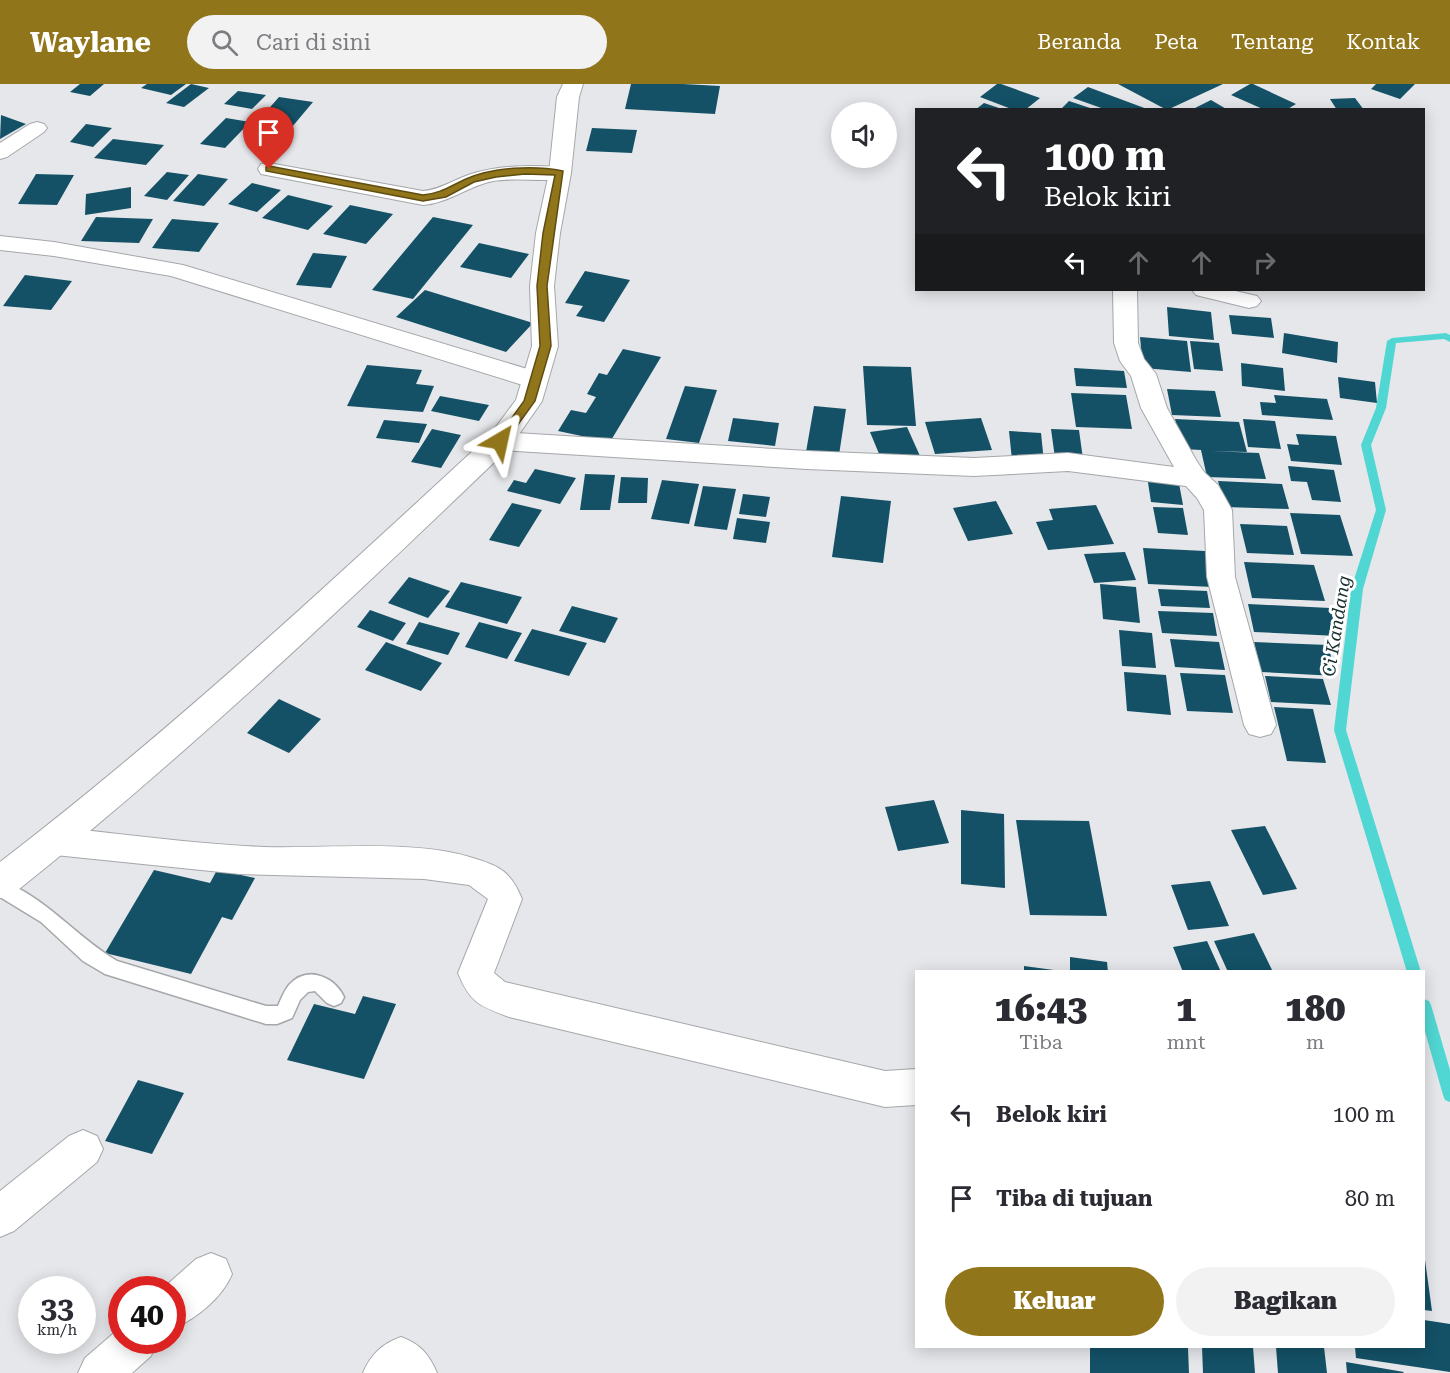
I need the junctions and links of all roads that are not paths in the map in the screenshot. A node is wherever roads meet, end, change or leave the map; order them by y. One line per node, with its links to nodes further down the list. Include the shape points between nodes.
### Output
1 (573, 84): 5 (street, via 568,97)
2 (37, 128): 3 (street)
3 (0, 153)
4 (269, 169): 5 (street, via 423,198 443,195 471,180 496,174)
5 (560, 173): 10 (street, via 542,286 546,346)
6 (0, 243): 10 (street, via 175,270)
7 (1125, 291): 12 (street, via 1126,344 1132,361 1143,374 1154,408)
8 (1208, 291): 9 (street)
9 (1249, 301)
10 (535, 380): 11 (street, via 530,401)
11 (500, 441): 12 (street, via 974,467 1068,462); 14 (street, via 289,640)
12 (1194, 478): 13 (street, via 1218,510 1221,577)
13 (1260, 725)
14 (55, 841): 15 (street); 18 (street, via 242,860 450,867 494,882 505,899 476,973 486,992 687,1044 885,1089)
15 (0, 883)
16 (0, 888): 17 (lane, via 47,916 90,955 111,968 266,1015 285,1012 293,992 309,982 319,983)
17 (334, 997)
18 (915, 1087)
19 (83, 1149): 20 (street)
20 (0, 1217)
21 (211, 1274): 22 (street)
22 (186, 1296)
23 (121, 1354): 24 (street)
24 (100, 1373)
25 (385, 1373): 26 (street, via 401,1358)
26 (415, 1373)

